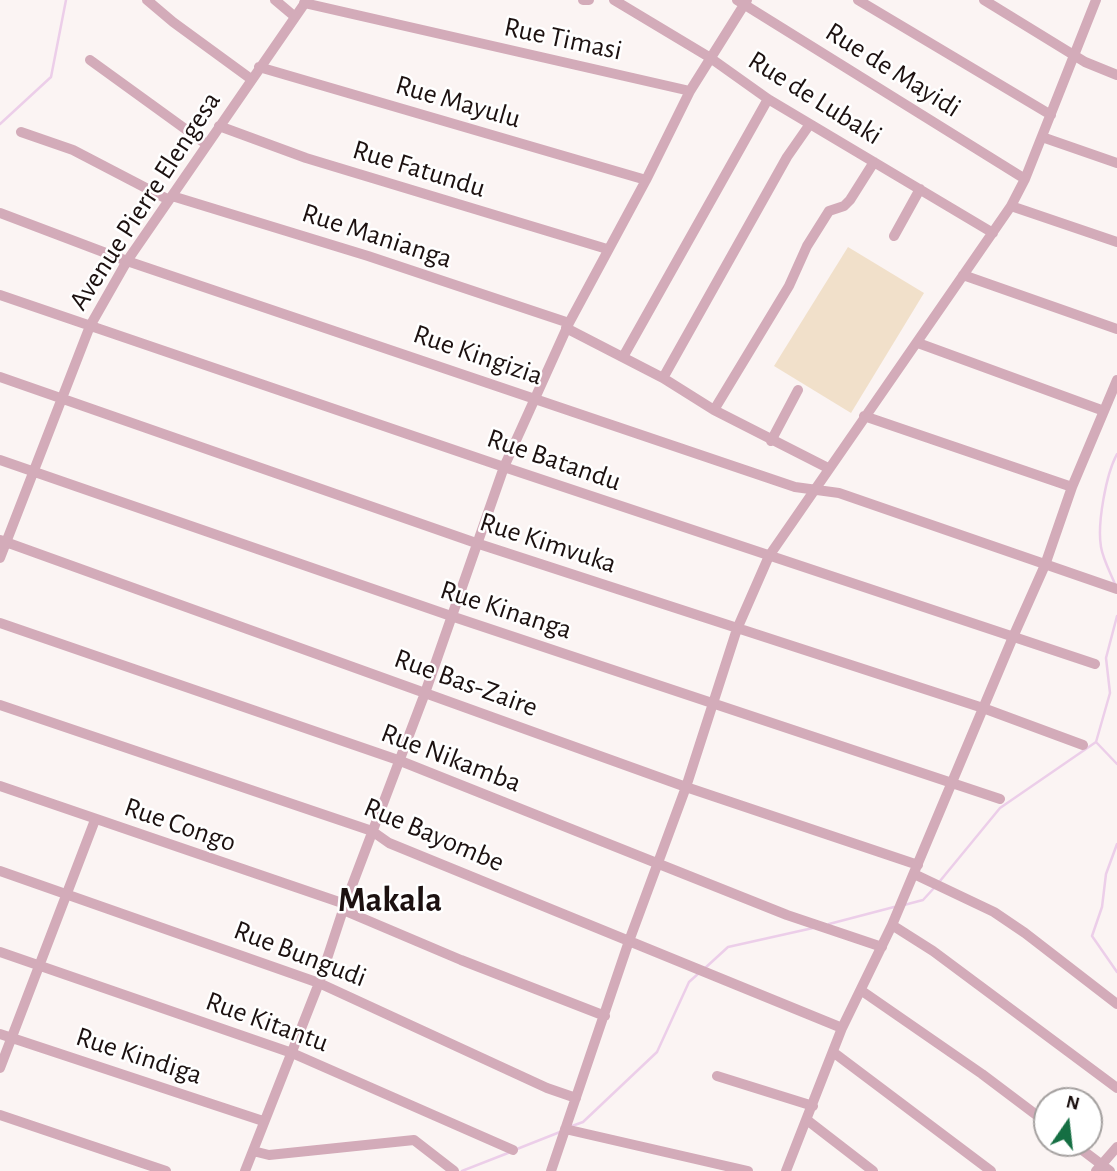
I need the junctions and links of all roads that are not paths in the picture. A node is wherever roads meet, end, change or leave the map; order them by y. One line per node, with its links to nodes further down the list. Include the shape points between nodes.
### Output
1 (147, 0): 17 (street)
2 (275, 0): 11 (street)
3 (583, 0): 4 (street)
4 (589, 0)
5 (614, 0): 13 (street, Rue de Lubaki)
6 (858, 0): 20 (street)
7 (984, 0): 12 (street)
8 (1096, 0): 12 (street)
9 (743, 1): 13 (street); 28 (street, Rue de Mayidi)
10 (306, 2): 11 (street, Avenue Pierre Elengesa); 18 (street, Rue Timasi)
11 (294, 16): 15 (street, Avenue Pierre Elengesa)
12 (1074, 55): 16 (street); 20 (street)
13 (709, 57): 18 (street); 19 (street, Rue de Lubaki)
14 (90, 60): 25 (street)
15 (259, 67): 17 (street, Avenue Pierre Elengesa); 29 (street, Rue Mayulu)
16 (1117, 75)
17 (251, 79): 22 (street, Avenue Pierre Elengesa)
18 (690, 91): 29 (street)
19 (768, 99): 21 (street, Rue de Lubaki); 45 (street)
20 (1051, 115): 24 (street)
21 (810, 124): 26 (street, Rue de Lubaki); 47 (street)
22 (219, 126): 25 (street, Avenue Pierre Elengesa); 37 (street, Rue Fatundu, via 306,158)
23 (21, 132): 31 (street, Rue Manianga, via 73,150)
24 (1042, 137): 27 (street); 28 (street)
25 (206, 144): 31 (street, Avenue Pierre Elengesa)
26 (874, 162): 30 (street, Rue de Lubaki); 52 (street, via 844,206 829,211)
27 (1117, 163)
28 (1025, 179): 32 (street)
29 (646, 180): 37 (street)
30 (920, 189): 34 (street, Rue de Lubaki); 35 (street)
31 (170, 198): 38 (street, Avenue Pierre Elengesa); 42 (street, Rue Manianga, via 368,256)
32 (1011, 206): 34 (street); 36 (street)
33 (0, 213): 38 (street, Rue Kingizia)
34 (993, 233): 39 (street)
35 (894, 236)
36 (1117, 242)
37 (607, 249): 42 (street)
38 (127, 261): 41 (street, Avenue Pierre Elengesa); 51 (street, Rue Kingizia)
39 (963, 275): 43 (street); 44 (street)
40 (0, 295): 41 (street, Rue Batandu)
41 (90, 326): 50 (street, Avenue Pierre Elengesa); 57 (street, Rue Batandu)
42 (567, 326): 45 (street, Rue Manianga); 51 (street)
43 (1117, 329)
44 (918, 343): 53 (street); 54 (street)
45 (622, 357): 47 (street, Rue Manianga)
46 (0, 377): 50 (street, Rue Kimvuka)
47 (663, 378): 52 (street, Rue Manianga)
48 (1117, 380): 53 (street)
49 (798, 390): 55 (street)
50 (62, 397): 59 (street, Avenue Pierre Elengesa); 63 (street, Rue Kimvuka)
51 (534, 399): 57 (street); 61 (street, Rue Kingizia, via 795,487)
52 (714, 410): 55 (street, Rue Manianga)
53 (1104, 411): 60 (street)
54 (864, 416): 58 (street); 60 (street)
55 (771, 441): 58 (street, Rue Manianga)
56 (0, 460): 59 (street, Rue Kinanga)
57 (504, 467): 63 (street); 64 (street, Rue Batandu)
58 (828, 468): 61 (street)
59 (33, 471): 62 (street, Avenue Pierre Elengesa); 68 (street, Rue Kinanga)
60 (1072, 487): 66 (street)
61 (815, 489): 64 (street); 66 (street, Rue Kingizia, via 839,493)
62 (3, 541): 65 (street, Avenue Pierre Elengesa); 73 (street, Rue Bas-Zaire)
63 (477, 543): 68 (street); 70 (street, Rue Kimvuka)
64 (769, 556): 70 (street); 71 (street, Rue Batandu)
65 (0, 558)
66 (1045, 565): 67 (street, Rue Kingizia); 71 (street)
67 (1117, 589)
68 (451, 616): 73 (street); 74 (street, Rue Kinanga)
69 (0, 623): 78 (street, Rue Nikamba)
70 (737, 629): 74 (street); 76 (street, Rue Kimvuka)
71 (1013, 637): 72 (street, Rue Batandu); 76 (street)
72 (1095, 664)
73 (425, 693): 78 (street); 81 (street, Rue Bas-Zaire)
74 (715, 703): 79 (street, Rue Kinanga); 81 (street)
75 (0, 705): 84 (street, Rue Bayombe)
76 (983, 708): 77 (street, Rue Kimvuka); 79 (street)
77 (1083, 745)
78 (398, 760): 84 (street); 85 (street, Rue Nikamba)
79 (951, 782): 82 (street, Rue Kinanga); 86 (street)
80 (0, 786): 83 (street, Rue Congo)
81 (687, 787): 85 (street); 86 (street, Rue Bas-Zaire)
82 (1000, 800)
83 (95, 820): 88 (street); 89 (street, Rue Congo)
84 (373, 831): 89 (street); 91 (street, Rue Bayombe, via 388,843)
85 (657, 864): 91 (street); 92 (street, Rue Nikamba)
86 (916, 869): 90 (street); 97 (street, Rue Bas-Zaire, via 1026,933)
87 (0, 871): 88 (street, Rue Bungudi)
88 (68, 895): 94 (street); 95 (street, Rue Bungudi)
89 (344, 907): 95 (street); 98 (street, Rue Congo, via 461,960)
90 (892, 925): 92 (street); 105 (street)
91 (629, 941): 98 (street); 99 (street, Rue Bayombe)
92 (882, 947): 96 (street)
93 (0, 952): 94 (street, Rue Kitantu)
94 (39, 965): 100 (street); 102 (street, Rue Kitantu)
95 (319, 983): 102 (street); 106 (street, Rue Bungudi)
96 (862, 991): 99 (street); 108 (street)
97 (1117, 1004)
98 (605, 1016): 106 (street)
99 (842, 1028): 101 (street)
100 (5, 1036): 103 (street); 111 (street, Rue Kindiga)
101 (833, 1052): 107 (street); 125 (street)
102 (292, 1053): 111 (street); 115 (street, Rue Kitantu)
103 (0, 1068)
104 (717, 1076): 107 (street)
105 (1117, 1088)
106 (576, 1098): 112 (street)
107 (813, 1105): 110 (street)
108 (1033, 1112)
109 (0, 1115): 118 (street)
110 (807, 1120): 123 (street); 124 (street)
111 (263, 1121): 114 (street)
112 (565, 1129): 121 (street); 122 (street)
113 (1117, 1147): 117 (street)
114 (253, 1150): 119 (street); 120 (street, via 269,1155 414,1140)
115 (513, 1150)
116 (1089, 1157): 117 (street)
117 (1102, 1169)
118 (166, 1171)
119 (245, 1171)
120 (453, 1171)
121 (551, 1171)
122 (748, 1171)
123 (786, 1171)
124 (873, 1171)
125 (991, 1171)

